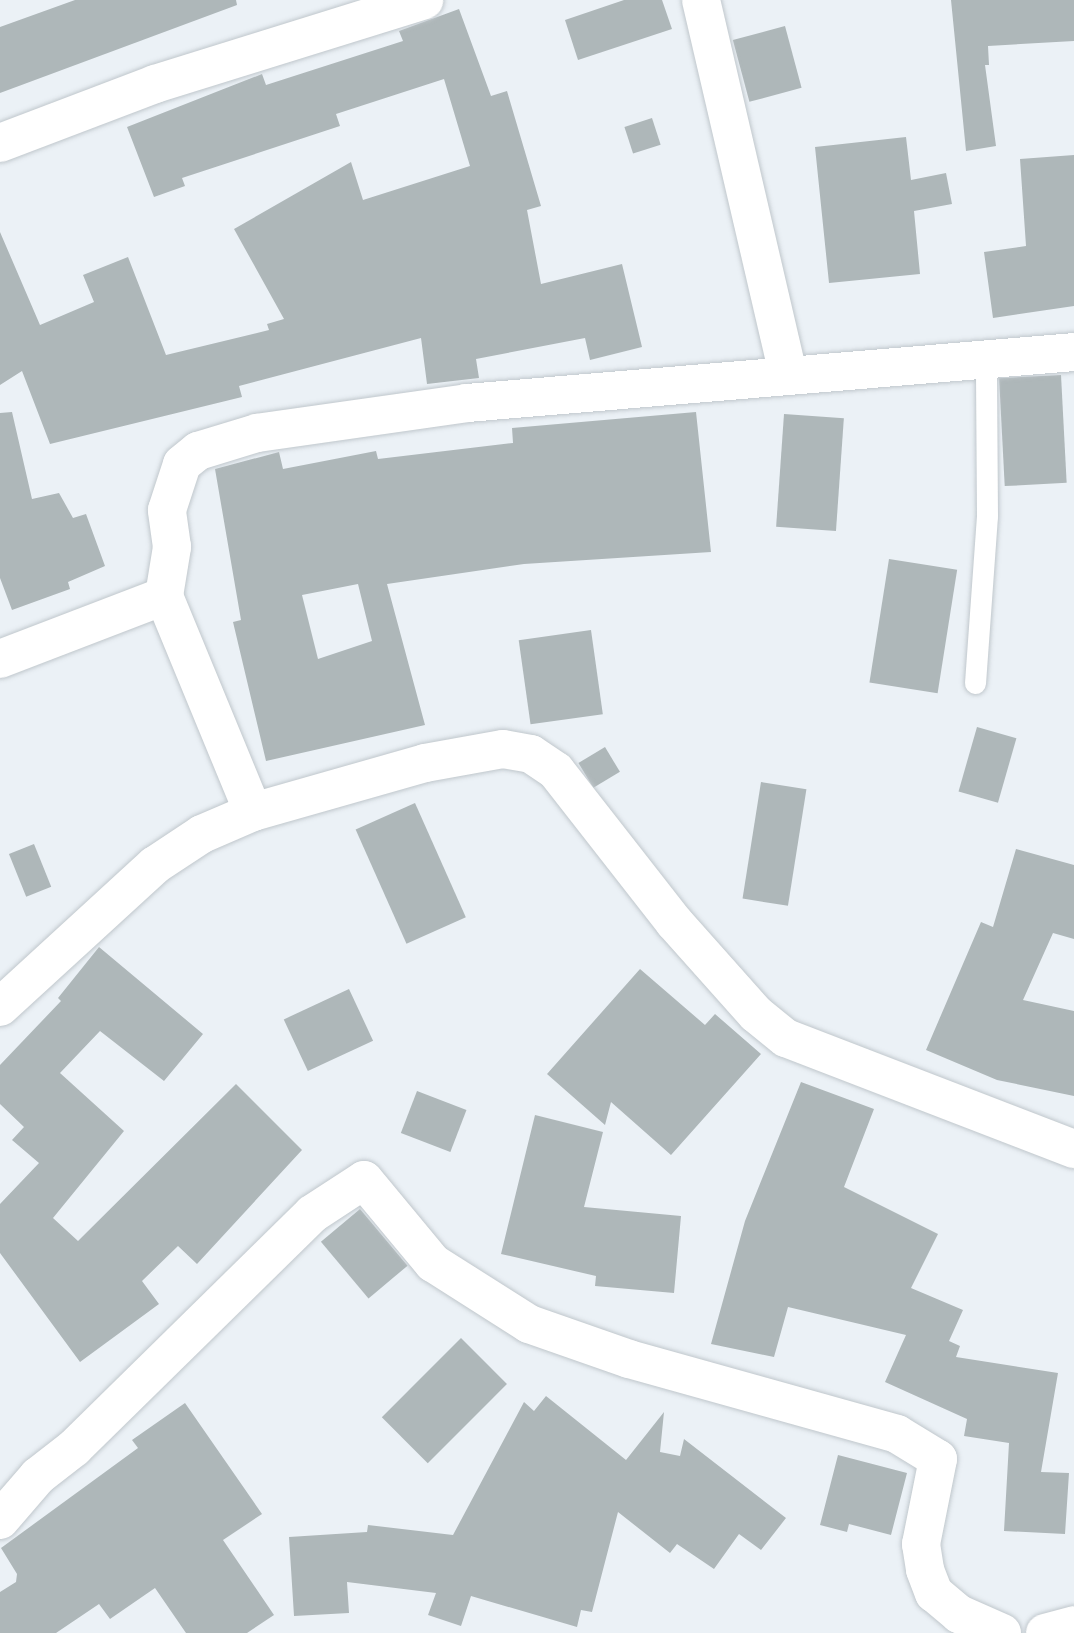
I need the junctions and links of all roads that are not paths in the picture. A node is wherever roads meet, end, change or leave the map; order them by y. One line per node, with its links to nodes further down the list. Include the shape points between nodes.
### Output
1 (424, 0): 3 (street, via 155,84)
2 (701, 0): 6 (street)
3 (0, 143)
4 (1074, 352): 5 (street)
5 (986, 363): 6 (street); 9 (lane, via 986,516)
6 (788, 374): 7 (street, via 467,404 257,433 198,451 182,464 167,510 172,547)
7 (164, 597): 8 (street); 10 (street)
8 (0, 659)
9 (975, 683)
10 (253, 812): 11 (street, via 202,834 155,865); 12 (street, via 474,752 531,754 556,771 674,922 756,1014 786,1038)
11 (0, 1007)
12 (1074, 1149)
13 (0, 1520): 15 (street, via 38,1476 74,1448 312,1214 364,1180 433,1263 529,1324 629,1359 897,1434 938,1459 921,1544 925,1570 934,1593 958,1614)
14 (1074, 1625): 16 (street)
15 (1002, 1633)
16 (1045, 1633)

